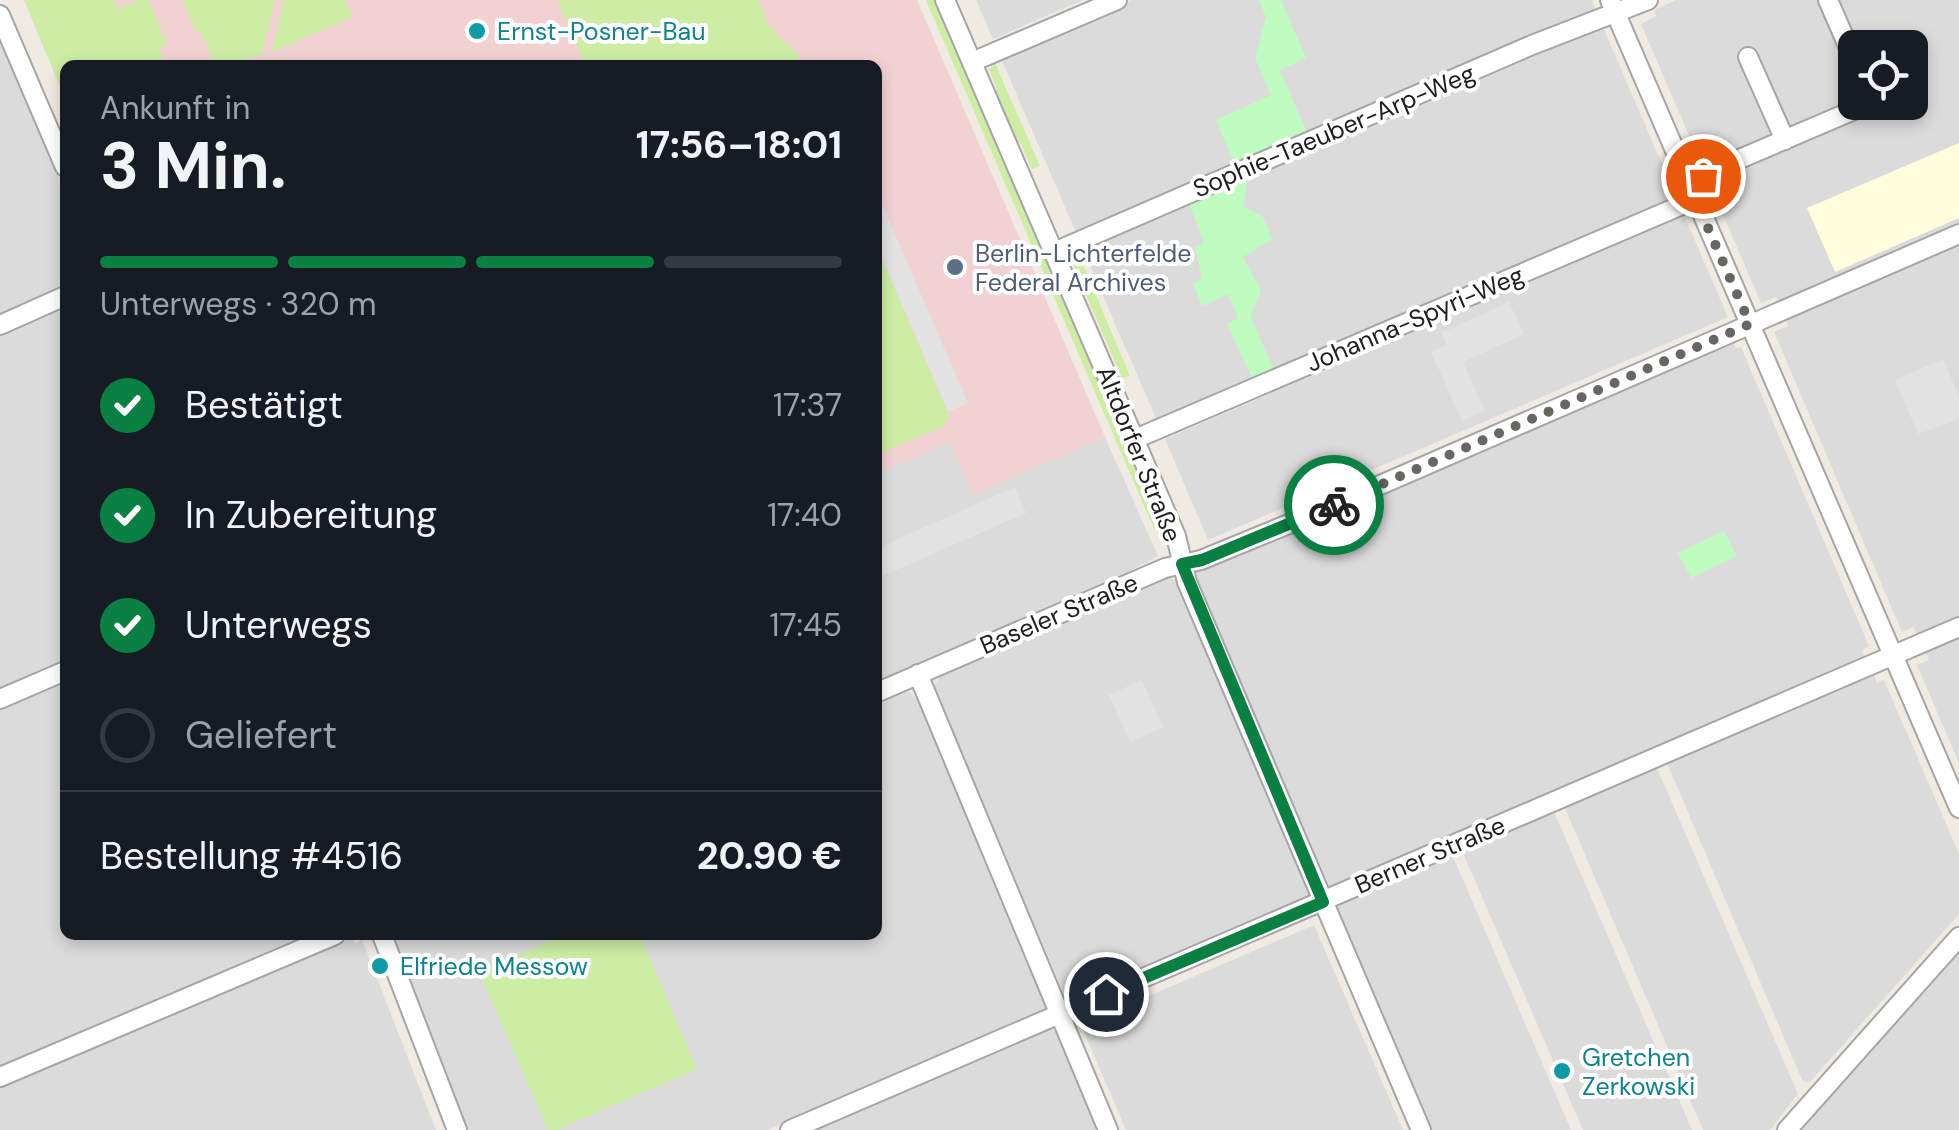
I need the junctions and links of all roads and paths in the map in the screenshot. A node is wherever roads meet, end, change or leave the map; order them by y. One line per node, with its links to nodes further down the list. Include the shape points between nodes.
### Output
1 (945, 0): 9 (street, Altdorfer Straße)
2 (1116, 0): 9 (street)
3 (1648, 0): 5 (street, Sophie-Taeuber-Arp-Weg)
4 (1828, 0): 7 (street)
5 (1613, 6): 13 (street); 15 (street, Sophie-Taeuber-Arp-Weg)
6 (0, 15): 12 (street)
7 (1841, 30)
8 (1748, 56): 11 (street)
9 (972, 62): 15 (street, Altdorfer Straße)
10 (1838, 118): 11 (street, Johanna-Spyri-Weg)
11 (1785, 140): 13 (street, Johanna-Spyri-Weg)
12 (60, 155)
13 (1692, 190): 18 (street); 19 (street, Johanna-Spyri-Weg)
14 (1959, 234): 18 (street, Baseler Straße)
15 (1054, 252): 19 (street, Altdorfer Straße)
16 (60, 298): 17 (street)
17 (0, 324)
18 (1750, 324): 20 (street, Baseler Straße, via 1318,512); 22 (street)
19 (1135, 439): 20 (street, Altdorfer Straße)
20 (1182, 564): 24 (street, Baseler Straße); 28 (street, Altdorfer Straße)
21 (1959, 627): 22 (street, Berner Straße)
22 (1893, 656): 27 (street); 28 (street, Berner Straße)
23 (60, 674): 26 (street)
24 (918, 674): 25 (street, Baseler Straße); 32 (street)
25 (882, 690)
26 (0, 700)
27 (1959, 808)
28 (1323, 902): 32 (street, Berner Straße); 37 (street, Altdorfer Straße)
29 (1959, 937): 38 (street)
30 (323, 940): 33 (street)
31 (384, 940): 34 (street)
32 (1059, 1014): 35 (street, Berner Straße); 36 (street)
33 (0, 1077)
34 (458, 1130)
35 (790, 1130)
36 (1108, 1130)
37 (1421, 1130)
38 (1787, 1130)

